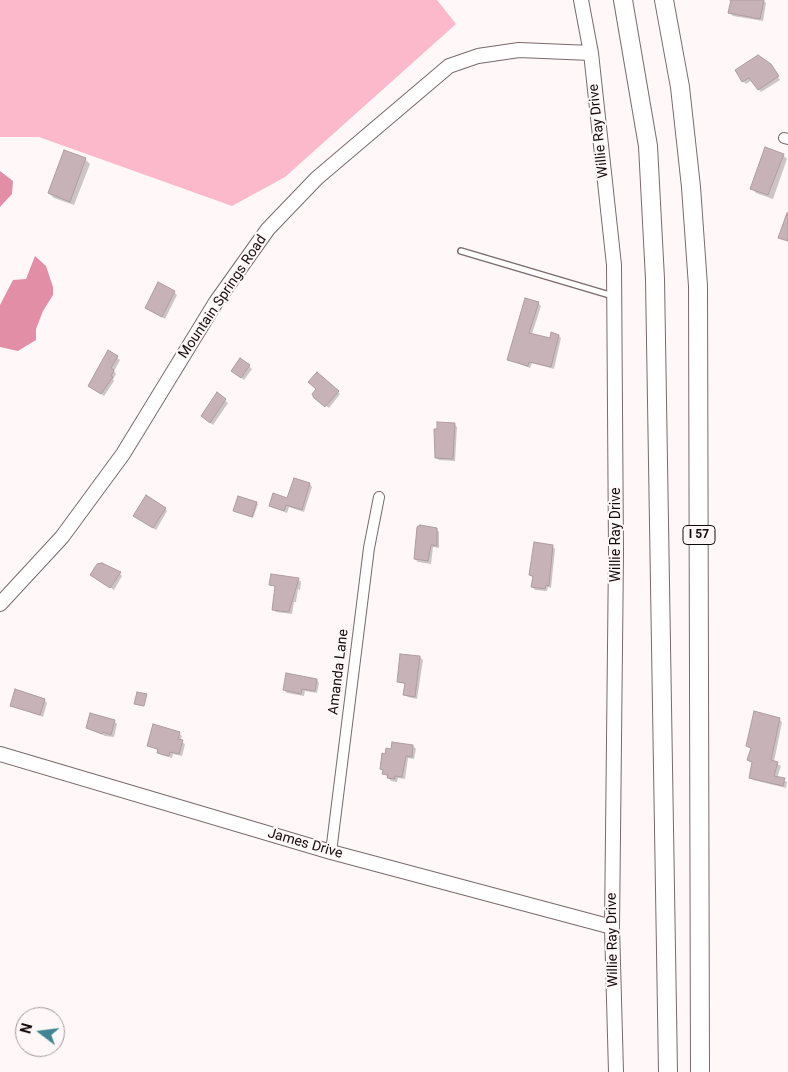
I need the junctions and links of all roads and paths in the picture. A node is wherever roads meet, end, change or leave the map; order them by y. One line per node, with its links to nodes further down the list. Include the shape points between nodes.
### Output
1 (581, 0): 4 (street, Willie Ray Drive)
2 (624, 0): 13 (highway, via 648,146 655,279)
3 (664, 0): 14 (highway, I 57, via 680,87 692,187 698,286)
4 (591, 53): 6 (street, Willie Ray Drive, via 614,265); 8 (street, Mountain Springs Road, via 519,50 478,56 450,66 317,178 268,229 216,302 122,454 62,537)
5 (461, 251): 6 (lane)
6 (614, 296): 11 (street, Willie Ray Drive, via 616,563)
7 (379, 497): 10 (street, Amanda Lane, via 369,548)
8 (0, 604)
9 (0, 754): 10 (street, James Drive)
10 (330, 852): 11 (street, James Drive)
11 (612, 927): 12 (street, Willie Ray Drive)
12 (616, 1072)
13 (668, 1072)
14 (700, 1072)

